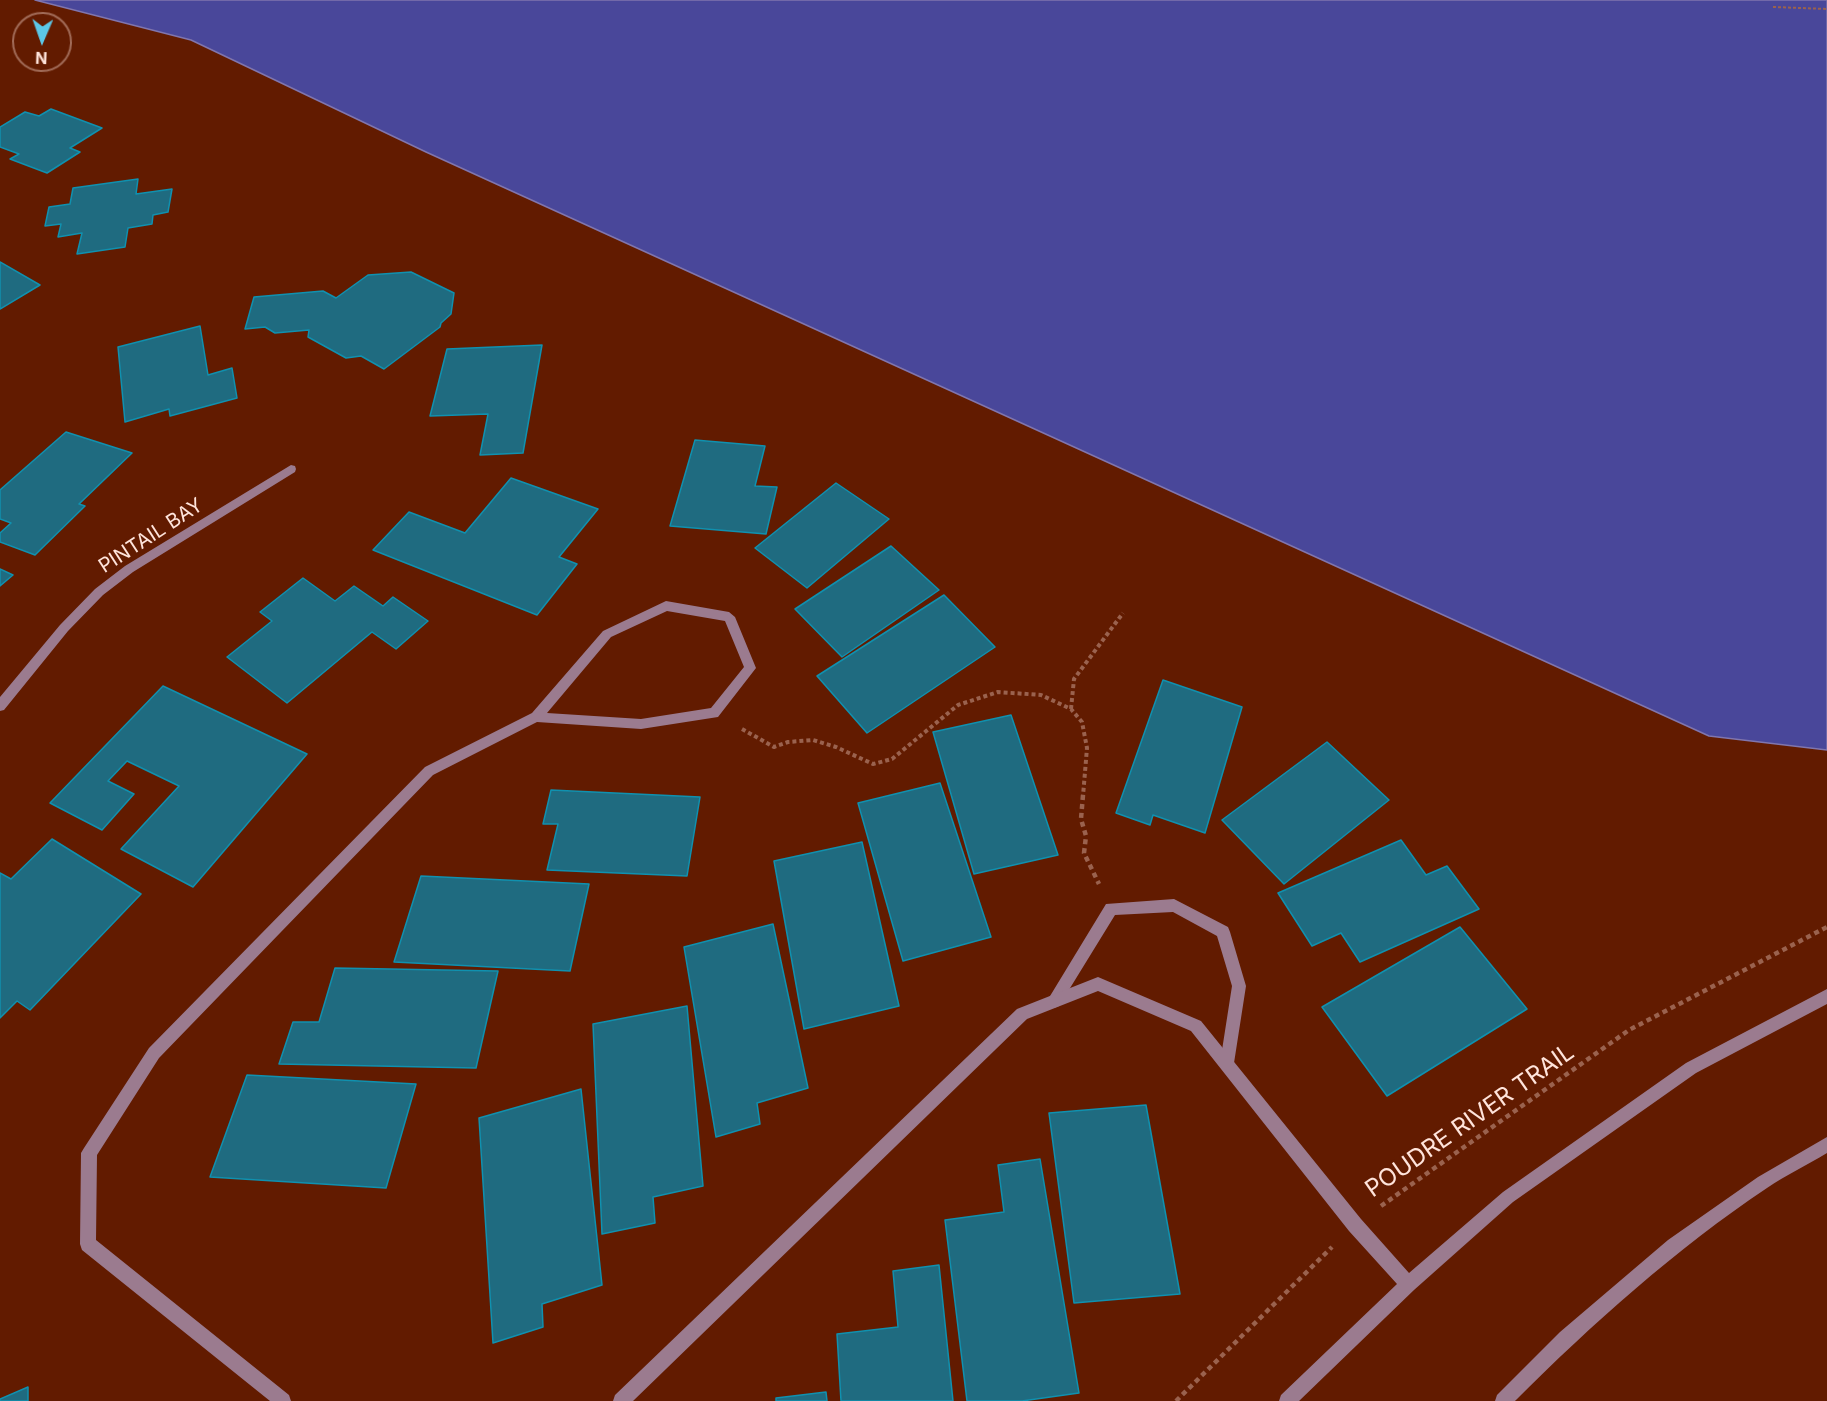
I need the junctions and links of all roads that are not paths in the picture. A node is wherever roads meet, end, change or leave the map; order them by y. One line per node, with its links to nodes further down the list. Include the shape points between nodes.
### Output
1 (291, 469): 2 (street, PINTAIL BAY, via 99,591)
2 (0, 706)
3 (536, 717): 3 (street, via 641,724 714,713 750,668 729,617 666,606 608,634); 9 (street, via 429,771 154,1053 89,1153 88,1244)
4 (1827, 996): 8 (street, via 1691,1068 1508,1197)
5 (1054, 1001): 6 (street, via 1098,984 1196,1026); 6 (street, via 1111,909 1174,905 1223,932 1239,986); 10 (street, via 1022,1014)
6 (1227, 1063): 8 (street, via 1355,1225)
7 (1827, 1144): 12 (street, via 1763,1182 1674,1246 1566,1338)
8 (1408, 1284): 11 (street)
9 (276, 1399)
10 (621, 1401)
11 (1287, 1401)
12 (1503, 1401)

